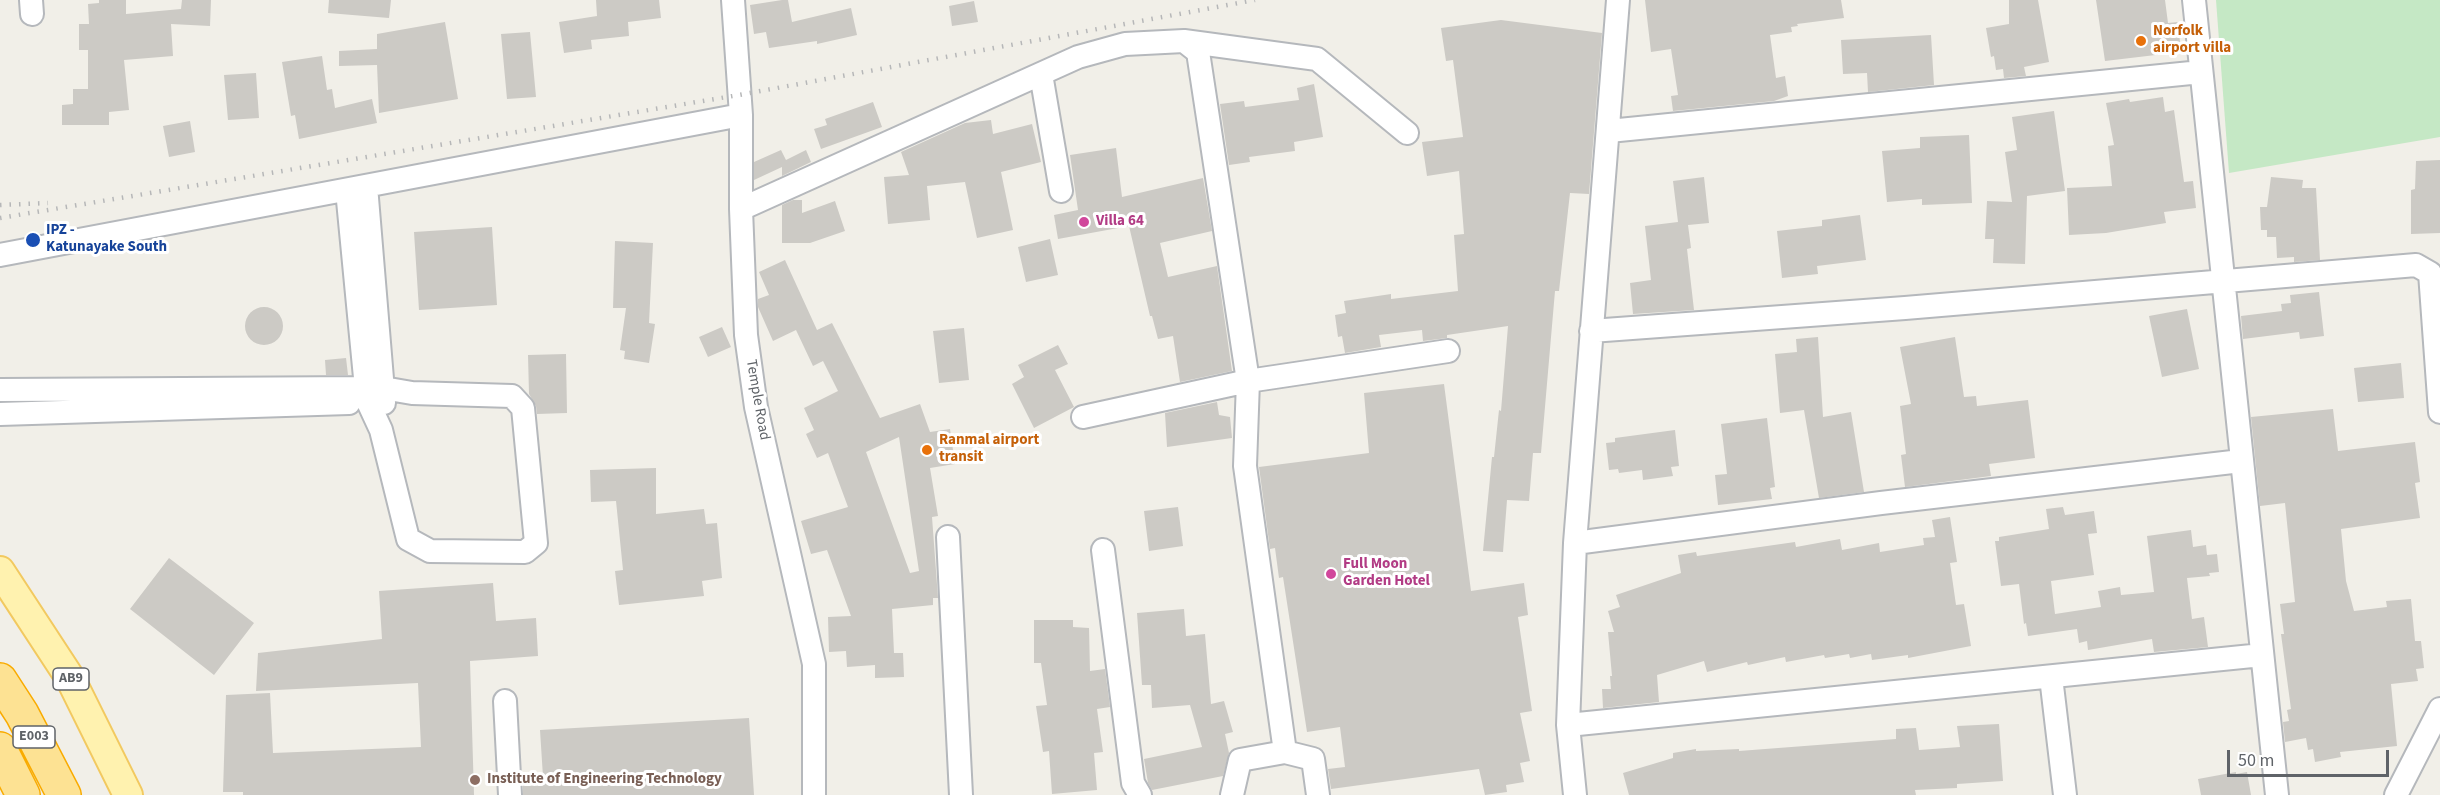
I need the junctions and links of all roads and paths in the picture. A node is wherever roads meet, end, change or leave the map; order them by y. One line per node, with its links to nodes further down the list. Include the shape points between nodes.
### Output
1 (733, 0): 7 (street, Temple Road)
2 (1618, 0): 8 (street)
3 (2193, 0): 5 (street)
4 (1184, 42): 6 (street, via 1125,44 1078,57); 9 (street, via 1317,59); 17 (street, via 1198,52)
5 (2201, 72): 8 (street); 14 (street)
6 (1041, 74): 11 (street); 12 (street)
7 (741, 115): 10 (street); 12 (street, Temple Road)
8 (1609, 130): 15 (street)
9 (1407, 133)
10 (356, 188): 13 (street); 19 (street)
11 (1061, 191)
12 (741, 209): 40 (street, Temple Road, via 746,334 756,407 814,664)
13 (0, 255)
14 (2223, 282): 15 (street); 20 (street, via 2416,265 2430,273); 23 (street)
15 (1591, 331): 25 (street)
16 (1448, 351): 17 (street)
17 (1248, 381): 22 (street); 35 (street, via 1245,466)
18 (0, 390): 19 (street)
19 (375, 395): 19 (street, via 512,396 523,408 536,543 525,552 430,551 408,539); 21 (street)
20 (2440, 412)
21 (0, 414)
22 (1083, 417)
23 (2241, 462): 25 (street); 28 (street)
24 (948, 537): 41 (street)
25 (1575, 543): 33 (street)
26 (1103, 549): 42 (street, via 1134,783)
27 (0, 571): 38 (main road, AB9, via 70,678)
28 (2262, 656): 29 (street); 47 (street)
29 (2051, 676): 33 (street); 46 (street)
30 (0, 680): 37 (highway, E003)
31 (505, 701): 39 (street)
32 (2440, 709): 48 (street)
33 (1568, 724): 45 (street)
34 (0, 749): 36 (highway, E003)
35 (1285, 752): 43 (street, via 1240,760); 44 (street, via 1313,759)
36 (23, 795)
37 (64, 795)
38 (128, 795)
39 (510, 795)
40 (814, 795)
41 (961, 795)
42 (1140, 795)
43 (1232, 795)
44 (1318, 795)
45 (1575, 795)
46 (2065, 795)
47 (2277, 795)
48 (2396, 795)

